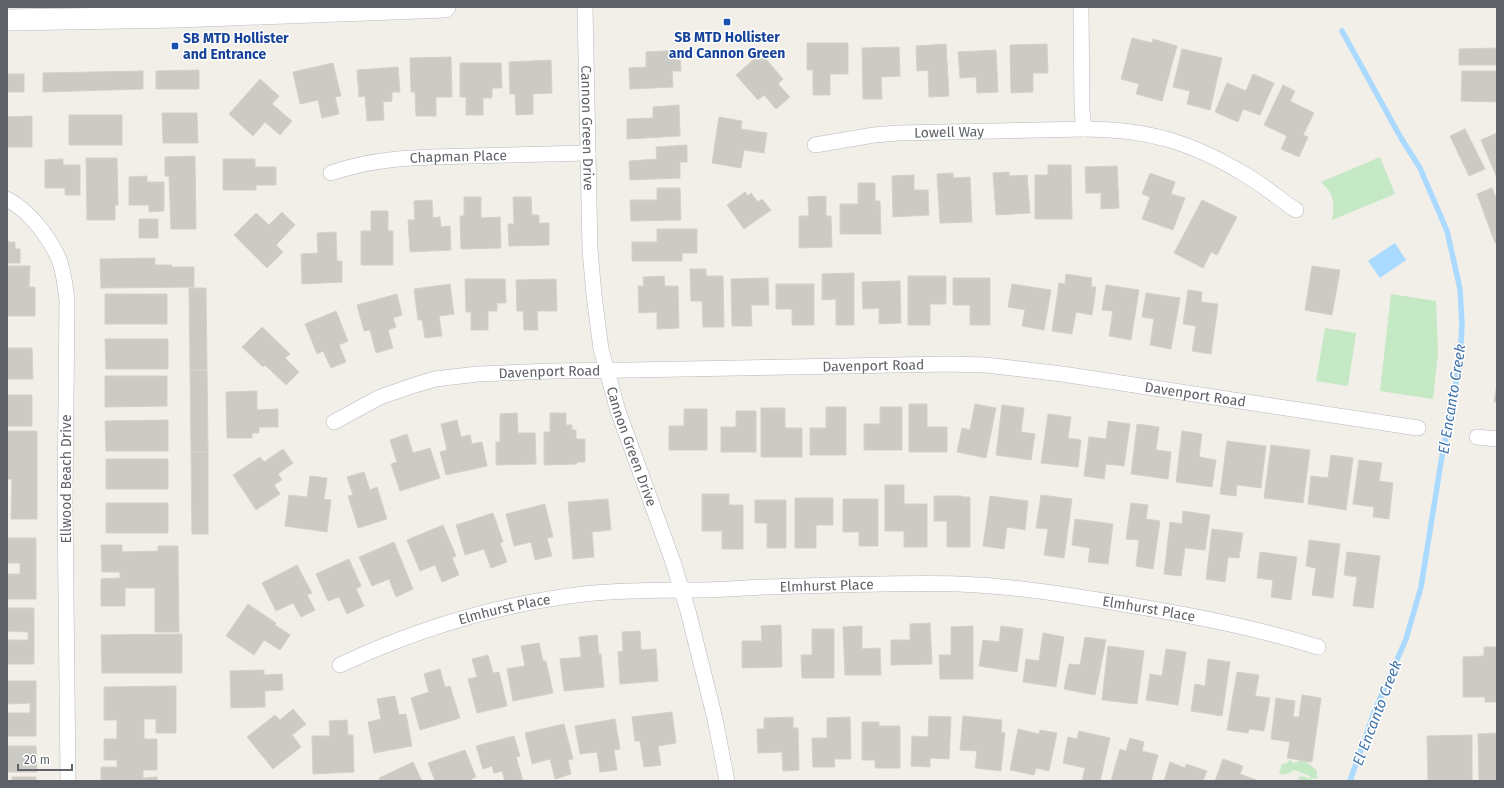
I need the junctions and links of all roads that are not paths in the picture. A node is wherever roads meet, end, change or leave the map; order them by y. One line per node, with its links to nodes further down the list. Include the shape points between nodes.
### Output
1 (445, 7): 4 (main road)
2 (585, 7): 8 (street, Cannon Green Drive)
3 (1082, 7): 6 (street)
4 (178, 12): 5 (main road)
5 (7, 20)
6 (1084, 129): 7 (street, Lowell Way, via 898,133); 11 (street, Lowell Way, via 1142,132 1207,153 1247,176)
7 (815, 145)
8 (588, 153): 9 (street, Chapman Place, via 418,156 348,167); 12 (street, Cannon Green Drive, via 590,250 601,349)
9 (331, 174)
10 (7, 199): 20 (street, Ellwood Beach Drive, via 30,216 44,233 58,258 67,300 65,501)
11 (1296, 210)
12 (606, 370): 13 (street, Davenport Road, via 502,372 435,380 380,397); 14 (street, Davenport Road, via 986,365 1069,375); 17 (street, Cannon Green Drive)
13 (334, 422)
14 (1418, 428)
15 (1477, 437): 16 (street)
16 (1497, 439)
17 (681, 589): 18 (street, Elmhurst Place, via 916,584 1010,588 1101,600 1227,622); 19 (street, Elmhurst Place, via 585,594 512,607 422,631); 21 (street, Cannon Green Drive, via 715,718)
18 (1318, 647)
19 (340, 665)
20 (68, 781)
21 (727, 781)

